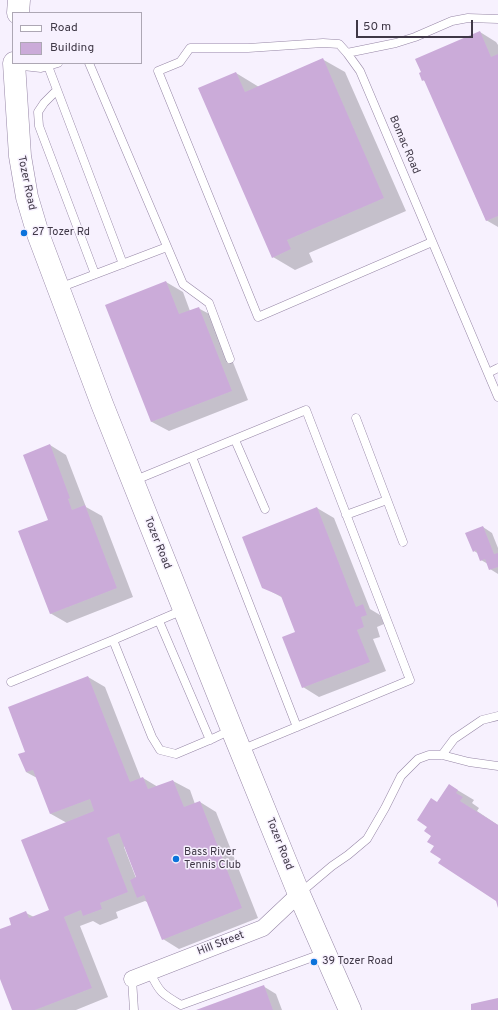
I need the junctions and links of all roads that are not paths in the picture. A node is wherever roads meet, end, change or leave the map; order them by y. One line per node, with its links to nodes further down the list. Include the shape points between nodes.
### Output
1 (19, 0): 2 (main road)
2 (18, 12)
3 (498, 19): 4 (lane, via 468,18 452,21 396,43)
4 (347, 53): 10 (lane, Bomac Road, via 360,71); 10 (lane, Bomac Road, via 339,44 323,43 248,48 190,48 180,62 158,71 258,317)
5 (14, 64): 8 (lane, via 41,68); 14 (main road, Tozer Road, via 20,156 38,234)
6 (55, 64): 8 (lane)
7 (89, 64): 11 (lane)
8 (48, 66): 9 (lane)
9 (57, 90): 12 (lane); 13 (lane, via 38,112 39,126)
10 (432, 242): 17 (lane, Bomac Road)
11 (167, 247): 12 (lane); 15 (lane, via 183,284 209,303)
12 (123, 264): 13 (lane)
13 (95, 274): 14 (lane)
14 (58, 288): 22 (main road, Tozer Road)
15 (230, 359)
16 (498, 368): 17 (lane)
17 (488, 373): 18 (lane, Bomac Road)
18 (498, 397)
19 (356, 418): 23 (lane)
20 (235, 440): 21 (lane); 24 (lane); 25 (lane, via 306,410)
21 (192, 457): 22 (lane); 32 (lane)
22 (133, 482): 27 (main road, Tozer Road)
23 (387, 500): 25 (lane); 26 (lane)
24 (265, 509)
25 (346, 515): 32 (lane, via 410,680)
26 (403, 542)
27 (184, 610): 28 (lane); 33 (main road, Tozer Road)
28 (159, 620): 29 (lane); 34 (lane)
29 (113, 640): 30 (lane); 34 (lane, via 152,737 160,750 176,754)
30 (11, 682)
31 (498, 716): 36 (lane, via 482,720 454,739)
32 (297, 727): 35 (lane)
33 (232, 730): 34 (lane); 35 (main road, Tozer Road)
34 (210, 740)
35 (240, 750): 38 (main road, Tozer Road)
36 (442, 755): 37 (lane); 38 (lane, via 429,755 418,759 401,776 366,839)
37 (498, 766)
38 (299, 894): 39 (main road, Tozer Road); 40 (street, Hill Street, via 263,928)
39 (325, 953): 40 (lane, via 181,1005 157,988); 43 (main road, Tozer Road)
40 (150, 972): 41 (street, Hill Street)
41 (132, 979): 42 (lane)
42 (134, 1010)
43 (350, 1010)

